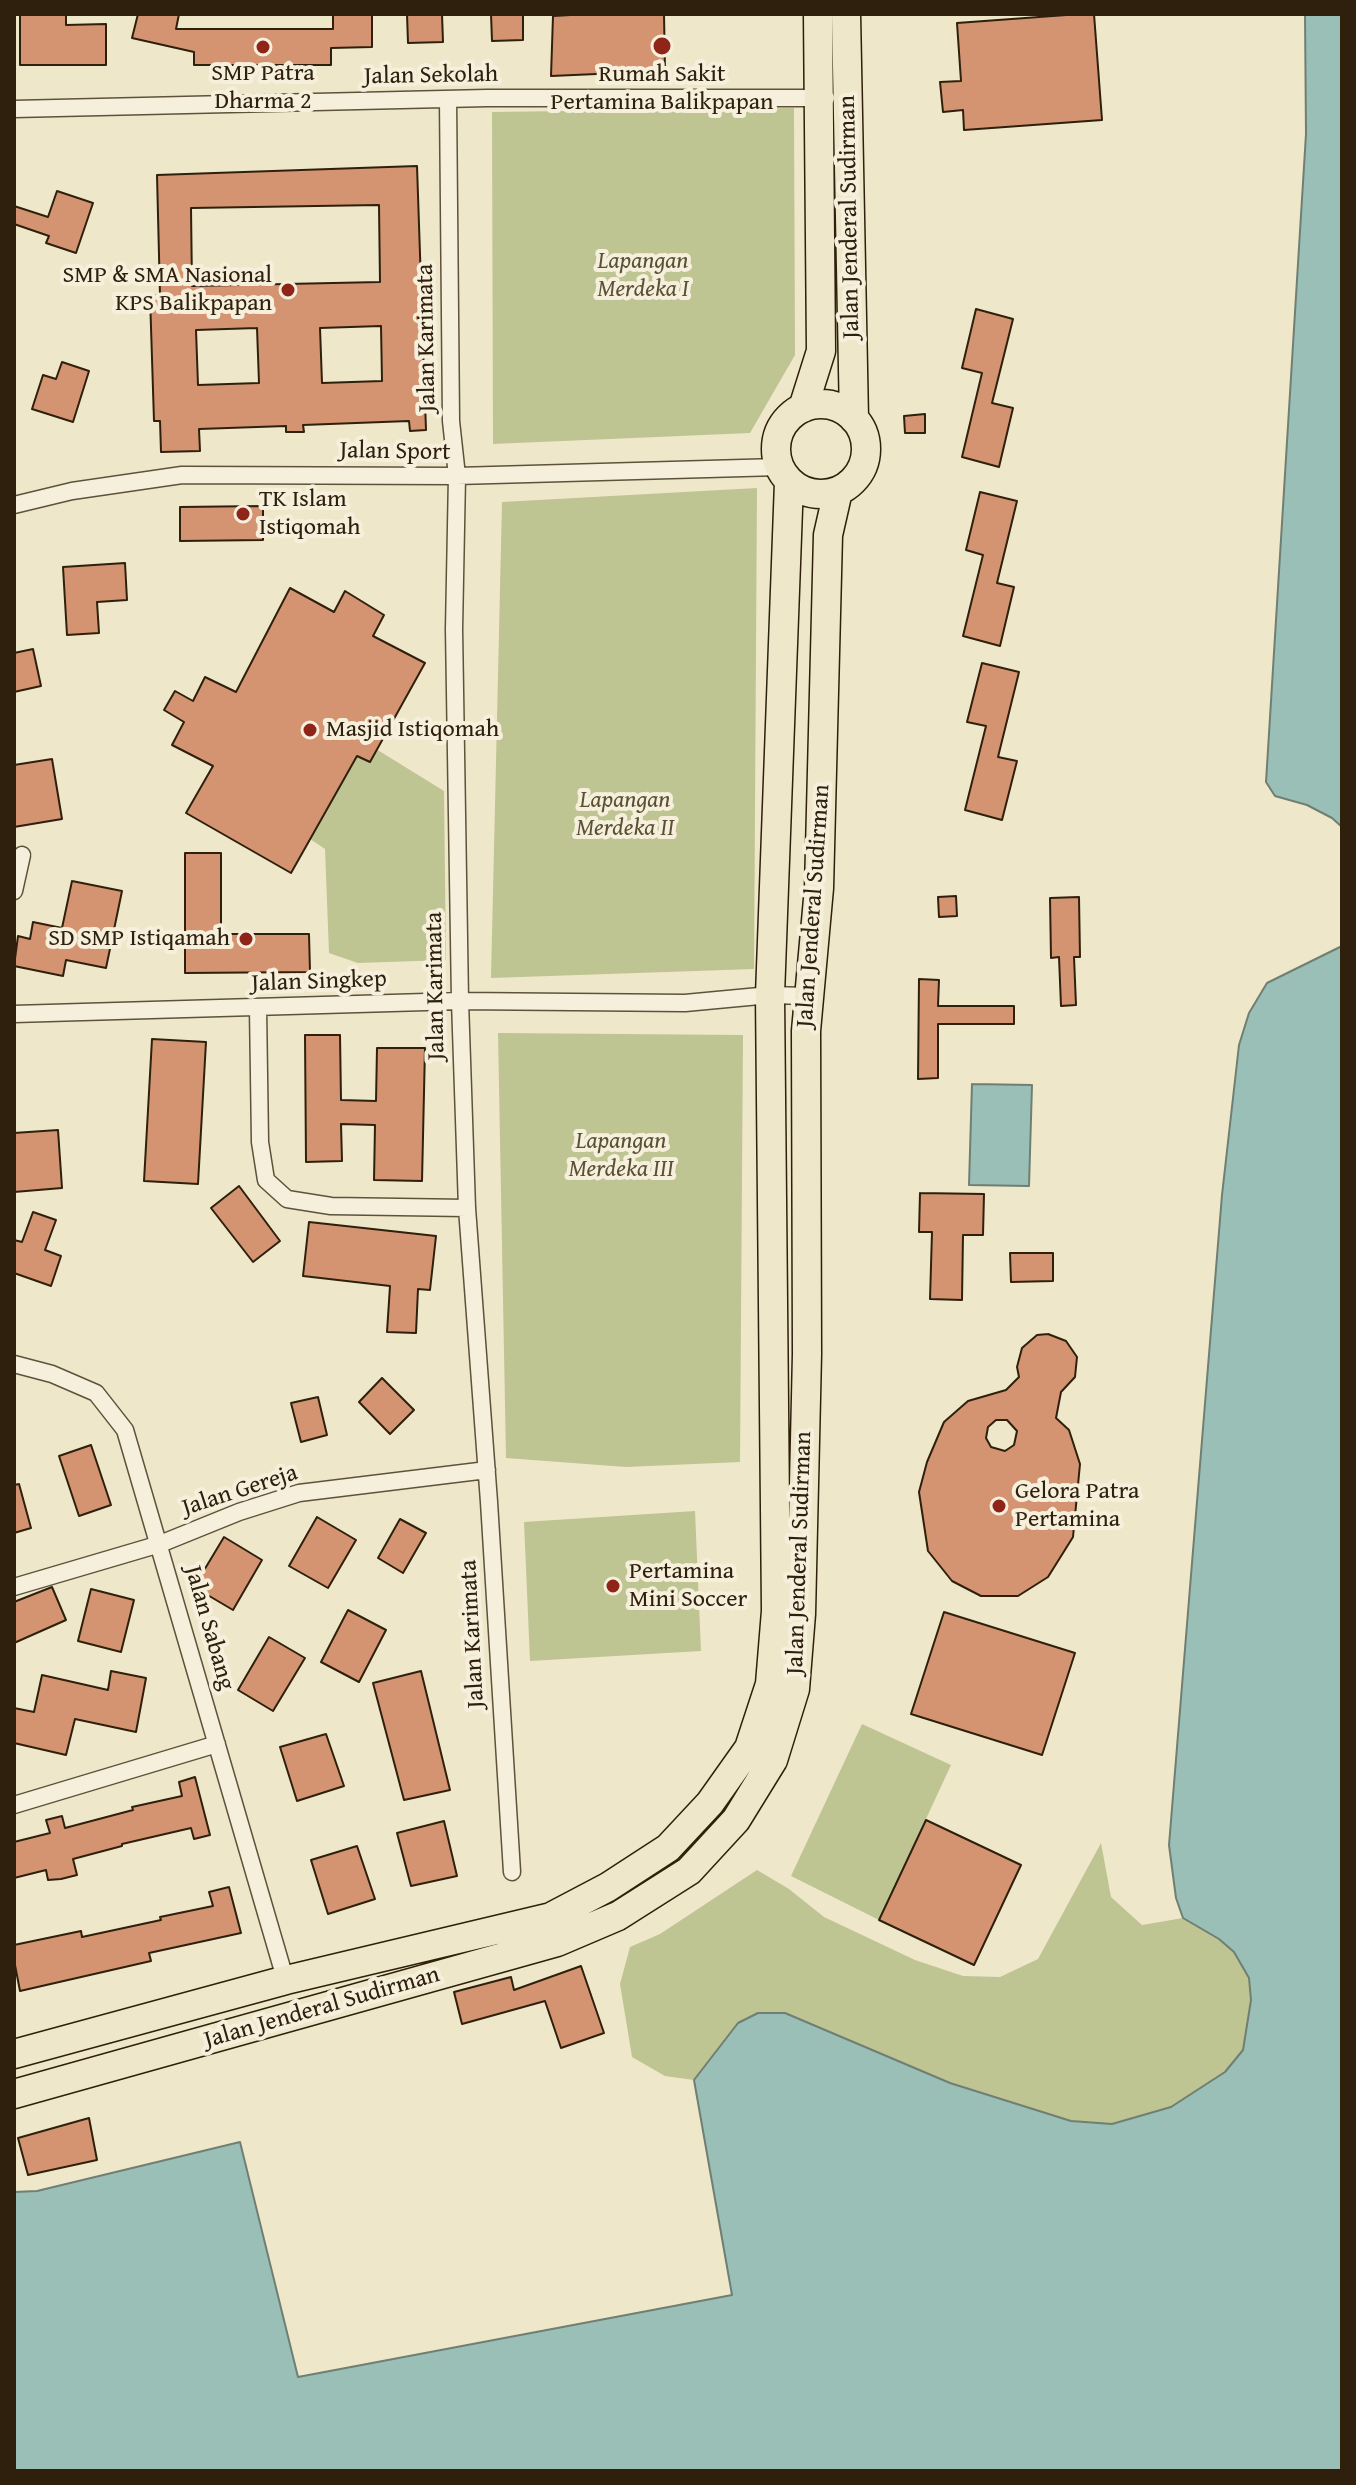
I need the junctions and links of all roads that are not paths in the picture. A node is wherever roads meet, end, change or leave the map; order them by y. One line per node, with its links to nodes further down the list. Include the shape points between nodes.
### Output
1 (818, 14): 4 (highway, Jalan Jenderal Sudirman)
2 (846, 14): 3 (highway, Jalan Jenderal Sudirman)
3 (848, 97): 4 (street, Jalan Sekolah); 8 (highway, Jalan Jenderal Sudirman)
4 (819, 98): 5 (street, Jalan Sekolah); 7 (highway, Jalan Jenderal Sudirman, via 821,351)
5 (448, 99): 6 (street, Jalan Sekolah); 10 (street, Jalan Karimata, via 451,421)
6 (14, 109)
7 (803, 408): 8 (highway, via 830,405); 9 (highway, Jalan Jenderal Sudirman, via 782,426 777,440)
8 (854, 419): 11 (highway, Jalan Jenderal Sudirman, via 862,431 865,459 850,483)
9 (784, 475): 10 (street, Jalan Sport); 11 (highway, via 812,494); 15 (highway, Jalan Jenderal Sudirman)
10 (457, 476): 12 (street, Jalan Sport, via 182,475); 17 (street, Jalan Karimata)
11 (838, 491): 16 (highway, Jalan Jenderal Sudirman, via 828,535 819,888)
12 (14, 505)
13 (22, 855): 14 (street)
14 (14, 891)
15 (770, 995): 16 (street, Jalan Singkep); 17 (street, Jalan Singkep, via 685,1003); 29 (highway, Jalan Jenderal Sudirman, via 776,1611 770,1684 749,1748 726,1781 668,1848 551,1917 286,1980)
16 (807, 996): 30 (highway, Jalan Jenderal Sudirman, via 807,1354 795,1689 773,1760 736,1820 689,1871 618,1916 557,1942)
17 (460, 1001): 18 (street, Jalan Singkep); 20 (street, Jalan Karimata)
18 (258, 1008): 19 (street, Jalan Singkep); 20 (street, via 260,1142 266,1180 287,1199 331,1206)
19 (14, 1014)
20 (467, 1208): 22 (street, Jalan Karimata)
21 (14, 1364): 23 (street, Jalan Sabang, via 96,1393 125,1430)
22 (487, 1470): 23 (street, Jalan Gereja, via 299,1493); 27 (street, Jalan Karimata)
23 (160, 1544): 24 (street, Jalan Gereja); 25 (street, Jalan Sabang)
24 (14, 1587)
25 (217, 1744): 26 (street); 28 (street, Jalan Sabang)
26 (14, 1805)
27 (512, 1872)
28 (282, 1968)
29 (14, 2054)
30 (14, 2094)

